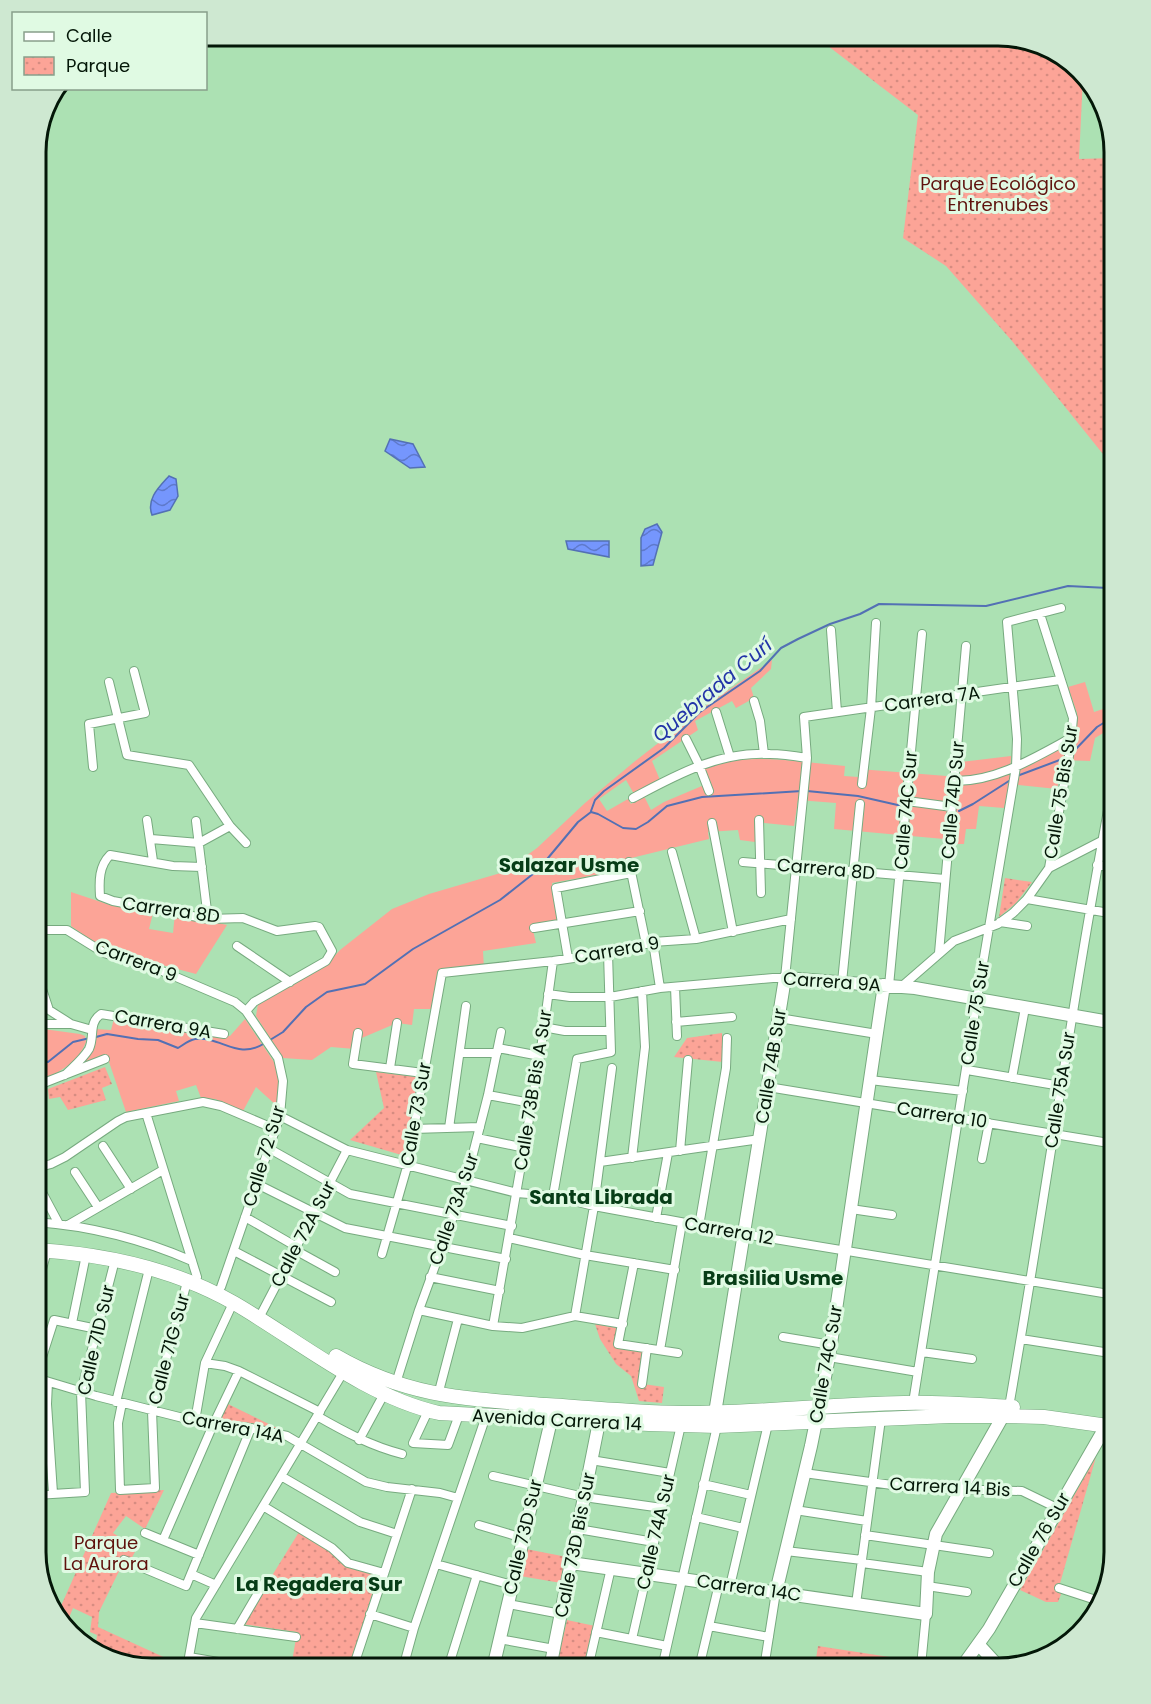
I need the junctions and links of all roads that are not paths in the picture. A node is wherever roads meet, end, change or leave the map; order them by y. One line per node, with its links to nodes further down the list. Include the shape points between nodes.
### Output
1 (1061, 608): 2 (street)
2 (1040, 614): 8 (street, Calle 75 Bis Sur); 10 (street, Calle 75 Sur, via 1007,622)
3 (876, 623): 14 (street)
4 (831, 630): 16 (street)
5 (922, 634): 13 (street, Calle 74C Sur)
6 (966, 646): 11 (street, Calle 74D Sur)
7 (134, 671): 18 (street, via 145,713)
8 (1060, 680): 10 (street, Carrera 7A); 19 (street, Calle 75 Bis Sur, via 1072,713)
9 (109, 682): 18 (street)
10 (1013, 687): 11 (street, Carrera 7A); 26 (street, Calle 75 Sur)
11 (962, 695): 13 (street, Carrera 7A); 27 (street, Calle 74D Sur)
12 (754, 701): 21 (street)
13 (916, 701): 14 (street, Carrera 7A); 31 (street, Calle 74C Sur)
14 (871, 708): 16 (street, Carrera 7A); 28 (street)
15 (716, 711): 22 (street)
16 (837, 712): 17 (street, Carrera 7A)
17 (804, 717): 23 (street, Calle 74B Sur)
18 (116, 718): 25 (street, via 89,724); 38 (street, via 127,755 189,765)
19 (1071, 738): 26 (street); 53 (street, Calle 75 Bis Sur)
20 (686, 739): 24 (street)
21 (764, 754): 22 (street); 23 (street)
22 (730, 757): 24 (street)
23 (807, 758): 50 (street, Calle 74B Sur)
24 (699, 765): 29 (street); 30 (street)
25 (93, 767)
26 (1015, 770): 27 (street); 69 (street, Calle 75 Sur)
27 (954, 781): 33 (street, Calle 74D Sur)
28 (862, 784)
29 (709, 792)
30 (633, 798)
31 (907, 801): 33 (street); 56 (street, Calle 74C Sur)
32 (861, 804): 54 (street)
33 (952, 807): 57 (street, Calle 74D Sur)
34 (147, 820): 40 (street)
35 (759, 820): 48 (street)
36 (196, 821): 42 (street)
37 (712, 823): 71 (street)
38 (230, 826): 42 (street); 43 (street)
39 (1104, 832): 41 (street, Calle 75A Sur)
40 (151, 839): 42 (street); 45 (street)
41 (1102, 842): 49 (street, Calle 75A Sur); 53 (street)
42 (199, 843): 52 (street)
43 (246, 843)
44 (672, 852): 72 (street)
45 (153, 861): 52 (street); 63 (street, Carrera 8D, via 111,855 104,861 100,896)
46 (629, 862): 55 (street)
47 (743, 862): 48 (street, Carrera 8D)
48 (759, 863): 50 (street, Carrera 8D); 58 (street)
49 (1097, 865): 51 (street); 60 (street, Calle 75A Sur)
50 (796, 866): 54 (street, Carrera 8D); 64 (street, Calle 74B Sur)
51 (1104, 866)
52 (202, 867): 63 (street)
53 (1049, 868): 59 (street)
54 (854, 871): 56 (street, Carrera 8D); 82 (street)
55 (631, 873): 61 (street); 66 (street, via 556,888)
56 (900, 875): 57 (street, Carrera 8D); 83 (street, Calle 74C Sur)
57 (945, 879): 76 (street, Calle 74D Sur)
58 (761, 893)
59 (1027, 899): 60 (street); 65 (street)
60 (1089, 909): 62 (street); 94 (street, Calle 75A Sur)
61 (640, 911): 66 (street); 73 (street)
62 (1104, 912)
63 (208, 919): 81 (street, Carrera 8D, via 243,918 277,931 317,926 332,951 326,961)
64 (791, 919): 71 (street, Carrera 9); 80 (street, Calle 74B Sur)
65 (1000, 922): 67 (street); 69 (street)
66 (562, 923): 68 (street); 77 (street)
67 (1027, 926)
68 (534, 928)
69 (989, 928): 76 (street, via 961,937); 89 (street, Calle 75 Sur)
70 (46, 930): 93 (street, Carrera 9, via 67,930 104,953 204,987)
71 (733, 932): 72 (street, Carrera 9)
72 (696, 939): 73 (street, Carrera 9)
73 (649, 943): 75 (street, Carrera 9); 85 (street)
74 (237, 946): 81 (street)
75 (608, 953): 77 (street, Carrera 9); 88 (street)
76 (939, 953): 83 (street)
77 (568, 958): 78 (street, Carrera 9)
78 (553, 961): 79 (street, Carrera 9); 87 (street, Calle 73B Bis A Sur)
79 (442, 973): 120 (street, Calle 73 Sur)
80 (785, 978): 82 (street, Carrera 9A); 84 (street, Carrera 9A); 96 (street, Calle 74B Sur)
81 (290, 982): 93 (street, via 254,1002)
82 (842, 982): 83 (street, Carrera 9A)
83 (891, 986): 89 (street, Carrera 9A); 108 (street, Calle 74C Sur)
84 (675, 987): 85 (street, Carrera 9A); 98 (street)
85 (660, 988): 86 (street, Carrera 9A)
86 (642, 991): 88 (street, Carrera 9A); 150 (street, via 645,1047)
87 (548, 994): 88 (street, Carrera 9A); 102 (street, Calle 73B Bis A Sur)
88 (610, 997): 104 (street)
89 (977, 999): 92 (street, Carrera 9A); 119 (street, Calle 75 Sur)
90 (46, 1006): 99 (street)
91 (466, 1006): 113 (street)
92 (1025, 1008): 94 (street, Carrera 9A); 122 (street)
93 (246, 1011): 103 (street, Carrera 9)
94 (1071, 1015): 97 (street, Carrera 9A); 125 (street, Calle 75A Sur)
95 (732, 1017): 98 (street)
96 (779, 1018): 108 (street); 126 (street, Calle 74B Sur)
97 (1104, 1021)
98 (676, 1022): 110 (street)
99 (71, 1023): 101 (street); 105 (street)
100 (397, 1023): 117 (street)
101 (46, 1024)
102 (543, 1027): 104 (street); 114 (street, Calle 73B Bis A Sur)
103 (258, 1028): 132 (street, Calle 72 Sur, via 280,1064)
104 (610, 1031): 162 (street, via 611,1052 577,1059)
105 (92, 1032): 109 (street, Carrera 9A, via 94,1021 101,1014); 121 (street, via 84,1056)
106 (358, 1032): 117 (street, via 353,1064)
107 (501, 1032): 112 (street, Calle 73A Sur)
108 (877, 1034): 123 (street, Calle 74C Sur)
109 (224, 1035)
110 (676, 1036)
111 (727, 1038): 144 (street)
112 (498, 1050): 113 (street); 114 (street); 128 (street, Calle 73A Sur)
113 (461, 1053): 137 (street)
114 (540, 1056): 129 (street, Calle 73B Bis A Sur)
115 (105, 1059): 121 (street)
116 (688, 1060): 148 (street)
117 (390, 1068): 120 (street)
118 (612, 1068): 152 (street)
119 (967, 1070): 122 (street); 127 (street, Calle 75 Sur)
120 (423, 1073): 138 (street, Calle 73 Sur)
121 (65, 1075): 124 (street)
122 (1012, 1078): 125 (street)
123 (870, 1080): 127 (street); 130 (street, Calle 74C Sur)
124 (46, 1082)
125 (1061, 1086): 139 (street, Calle 75A Sur)
126 (768, 1087): 130 (street, Carrera 10); 141 (street, Calle 74B Sur)
127 (963, 1091): 133 (street, Calle 75 Sur)
128 (488, 1095): 129 (street); 135 (street, Calle 73A Sur)
129 (531, 1103): 146 (street, Calle 73B Bis A Sur)
130 (867, 1103): 133 (street, Carrera 10); 167 (street, Calle 74C Sur)
131 (146, 1113): 136 (street, via 203,1102); 153 (street, via 118,1121); 155 (street, Calle 71G Sur)
132 (280, 1116): 136 (street, Calle 72 Sur); 147 (street, Carrera 12)
133 (959, 1118): 134 (street, Carrera 10); 194 (street, Calle 75 Sur)
134 (989, 1123): 139 (street, Carrera 10); 151 (street)
135 (480, 1127): 137 (street); 140 (street, Calle 73A Sur)
136 (275, 1128): 145 (street, Calle 72 Sur)
137 (449, 1128): 138 (street)
138 (413, 1130): 154 (street, Calle 73 Sur)
139 (1054, 1134): 142 (street, Carrera 10); 201 (street, Calle 75A Sur)
140 (477, 1138): 146 (street); 157 (street, Calle 73A Sur)
141 (760, 1139): 144 (street); 178 (street, Calle 74B Sur)
142 (1104, 1142)
143 (104, 1146): 160 (street)
144 (714, 1146): 148 (street); 177 (street)
145 (268, 1148): 158 (street); 159 (street, Calle 72 Sur)
146 (525, 1148): 161 (street, Calle 73B Bis A Sur)
147 (347, 1150): 154 (street, Carrera 12); 158 (street, Calle 72A Sur)
148 (680, 1151): 149 (street)
149 (668, 1153): 150 (street); 172 (street)
150 (632, 1158): 152 (street)
151 (982, 1159)
152 (600, 1162): 165 (street)
153 (46, 1165)
154 (407, 1167): 157 (street, Carrera 12); 164 (street, Calle 73 Sur)
155 (164, 1170): 160 (street); 192 (street, Calle 71G Sur)
156 (75, 1172): 166 (street)
157 (466, 1181): 161 (street, Carrera 12); 170 (street, Calle 73A Sur)
158 (330, 1183): 164 (street, via 350,1194); 168 (street, Calle 72A Sur)
159 (257, 1184): 168 (street); 171 (street, Calle 72 Sur)
160 (130, 1189): 166 (street)
161 (517, 1193): 162 (street, Carrera 12); 176 (street, Calle 73B Bis A Sur)
162 (553, 1196): 165 (street, Carrera 12)
163 (46, 1198): 175 (street)
164 (396, 1204): 170 (street); 179 (street, Calle 73 Sur)
165 (594, 1206): 172 (street, Carrera 12); 189 (street)
166 (98, 1208): 175 (street)
167 (851, 1209): 169 (street); 186 (street, Calle 74C Sur)
168 (314, 1213): 179 (street, via 345,1228); 183 (street, Calle 72A Sur)
169 (892, 1215)
170 (453, 1216): 176 (street); 182 (street, Calle 73A Sur)
171 (245, 1217): 183 (street); 185 (street, Calle 72 Sur)
172 (656, 1218): 174 (street, Carrera 12)
173 (46, 1223): 175 (street)
174 (682, 1223): 177 (street, Carrera 12); 196 (street)
175 (63, 1224): 192 (street, via 132,1239)
176 (512, 1226): 180 (street, Calle 73B Bis A Sur)
177 (699, 1226): 178 (street, Carrera 12)
178 (745, 1233): 186 (street, Carrera 12); 246 (street, Calle 74B Sur)
179 (387, 1236): 182 (street); 187 (street, Calle 73 Sur)
180 (509, 1238): 189 (street); 190 (street, Calle 73B Bis A Sur)
181 (46, 1242): 200 (main road, Avenida Carrera 14, via 147,1260)
182 (441, 1248): 190 (street); 199 (street, Calle 73A Sur)
183 (296, 1249): 197 (street); 198 (street, Calle 72A Sur)
184 (46, 1251): 188 (main road, Avenida Carrera 14)
185 (234, 1251): 198 (street); 202 (street, Calle 72 Sur)
186 (845, 1251): 194 (street, Carrera 12); 220 (street, Calle 74C Sur)
187 (382, 1254)
188 (86, 1255): 191 (main road, Avenida Carrera 14); 211 (street)
189 (585, 1255): 193 (street); 209 (street)
190 (506, 1259): 203 (street, Calle 73B Bis A Sur)
191 (115, 1260): 195 (main road, Avenida Carrera 14); 214 (street, Calle 71D Sur)
192 (192, 1261): 200 (street, Calle 71G Sur)
193 (634, 1263): 196 (street); 212 (street)
194 (935, 1267): 201 (street, Carrera 12); 221 (street, Calle 75 Sur)
195 (149, 1269): 200 (main road, Avenida Carrera 14); 235 (street)
196 (675, 1270): 219 (street)
197 (335, 1272)
198 (281, 1276): 205 (street); 208 (street, Calle 72A Sur)
199 (430, 1277): 203 (street); 207 (street, Calle 73A Sur)
200 (192, 1280): 202 (main road, Avenida Carrera 14); 206 (main road, Avenida Carrera 14); 238 (street, Calle 71G Sur)
201 (1031, 1281): 204 (street, Carrera 12); 216 (street, Calle 75A Sur)
202 (221, 1287): 208 (main road, Avenida Carrera 14)
203 (500, 1291): 213 (street, Calle 73B Bis A Sur)
204 (1104, 1291)
205 (331, 1302)
206 (233, 1303): 208 (main road, Avenida Carrera 14); 225 (street)
207 (418, 1310): 210 (street); 230 (street, Calle 73A Sur)
208 (261, 1315): 227 (main road, Avenida Carrera 14); 230 (main road, Avenida Carrera 14, via 350,1364)
209 (575, 1316): 212 (street); 213 (street, via 522,1328)
210 (458, 1318): 213 (street); 234 (street)
211 (72, 1323): 214 (street); 217 (street, via 54,1320)
212 (623, 1324): 218 (street, via 618,1344)
213 (493, 1326)
214 (97, 1329): 232 (street, Calle 71D Sur)
215 (783, 1337): 220 (street)
216 (1021, 1339): 222 (street); 240 (street, Calle 75A Sur)
217 (46, 1345)
218 (647, 1348): 219 (street); 231 (street)
219 (660, 1350): 223 (street)
220 (830, 1351): 228 (street); 243 (street, Calle 74C Sur)
221 (922, 1352): 224 (street); 228 (street, Calle 75 Sur)
222 (1104, 1352)
223 (678, 1353)
224 (972, 1359)
225 (205, 1363): 226 (street); 249 (street)
226 (239, 1371): 241 (street); 252 (street)
227 (344, 1371): 233 (main road, Avenida Carrera 14); 241 (street)
228 (918, 1372): 236 (street, Calle 75 Sur)
229 (48, 1382): 232 (street, Carrera 14A); 269 (street)
230 (396, 1383): 234 (main road, Avenida Carrera 14)
231 (642, 1384)
232 (81, 1392): 235 (street, Carrera 14A); 269 (street, Calle 71D Sur, via 85,1492)
233 (384, 1394): 239 (main road, Avenida Carrera 14); 256 (street)
234 (438, 1395): 237 (main road, Avenida Carrera 14)
235 (119, 1402): 238 (street, Carrera 14A); 238 (street, Calle 71G Sur, via 120,1490 155,1488)
236 (913, 1403): 240 (main road, Avenida Carrera 14); 243 (main road, Avenida Carrera 14)
237 (554, 1405): 245 (street, Calle 73D Sur); 246 (main road, Avenida Carrera 14)
238 (152, 1411): 249 (street, Carrera 14A)
239 (428, 1411): 242 (main road, Avenida Carrera 14); 242 (street, via 413,1443 448,1445)
240 (1006, 1411): 247 (main road, Avenida Carrera 14); 248 (main road, Avenida Carrera 14); 267 (street, Calle 75A Sur)
241 (318, 1414): 256 (street); 257 (street)
242 (459, 1415): 244 (main road, Avenida Carrera 14)
243 (817, 1415): 246 (main road, Avenida Carrera 14); 247 (main road, Avenida Carrera 14); 251 (main road, Avenida Carrera 14); 261 (street, Calle 74C Sur)
244 (486, 1416): 245 (main road, Avenida Carrera 14); 273 (street)
245 (551, 1419): 250 (main road, Avenida Carrera 14); 266 (street, Calle 73D Sur)
246 (716, 1419): 251 (main road, Avenida Carrera 14); 253 (main road, Avenida Carrera 14); 265 (street, Calle 74B Sur)
247 (881, 1419): 264 (street)
248 (1104, 1420)
249 (195, 1421): 252 (street, Carrera 14A)
250 (599, 1422): 253 (main road, Avenida Carrera 14); 259 (street, Calle 73D Bis Sur)
251 (768, 1424): 271 (street)
252 (213, 1425): 254 (street, Carrera 14A); 287 (street)
253 (681, 1425): 260 (street, Calle 74A Sur)
254 (251, 1428): 257 (street, Carrera 14A); 292 (street)
255 (1104, 1433): 276 (street, Calle 76 Sur)
256 (359, 1440): 258 (street)
257 (301, 1443): 262 (street); 268 (street, Carrera 14A, via 366,1482)
258 (402, 1454)
259 (591, 1460): 260 (street); 272 (street, Calle 73D Bis Sur)
260 (670, 1473): 275 (street, Calle 74A Sur)
261 (804, 1473): 264 (street, Carrera 14 Bis); 277 (street, Calle 74C Sur)
262 (281, 1476): 274 (street); 284 (street, via 360,1522)
263 (492, 1476): 266 (street)
264 (872, 1481): 267 (street, Carrera 14 Bis, via 914,1488); 279 (street)
265 (704, 1484): 271 (street); 278 (street, Calle 74B Sur)
266 (535, 1486): 272 (street); 286 (street, Calle 73D Sur)
267 (961, 1488): 276 (street, Carrera 14 Bis, via 1023,1491); 289 (street, Calle 75A Sur)
268 (412, 1490): 273 (street, Carrera 14A); 284 (street)
269 (53, 1493): 270 (street)
270 (46, 1494)
271 (751, 1495): 281 (street)
272 (584, 1497): 275 (street); 282 (street, Calle 73D Bis Sur)
273 (458, 1498): 296 (street)
274 (263, 1506): 299 (street, via 332,1548 348,1563); 305 (street)
275 (662, 1508): 288 (street, Calle 74A Sur)
276 (1057, 1508): 327 (street, Calle 76 Sur)
277 (795, 1510): 279 (street); 290 (street, Calle 74C Sur)
278 (696, 1517): 281 (street); 303 (street, Calle 74B Sur)
279 (867, 1521): 285 (street)
280 (479, 1526): 286 (street)
281 (743, 1528): 307 (street)
282 (578, 1529): 288 (street); 295 (street, Calle 73D Bis Sur)
283 (145, 1533): 287 (street)
284 (397, 1534): 299 (street)
285 (865, 1535): 289 (street); 294 (street)
286 (523, 1538): 306 (street, Calle 73D Sur)
287 (163, 1540): 292 (street)
288 (654, 1542): 301 (street, Calle 74A Sur)
289 (932, 1545): 291 (street); 298 (street, Calle 75A Sur)
290 (786, 1551): 294 (street); 310 (street, Calle 74C Sur)
291 (989, 1553)
292 (199, 1555): 300 (street)
293 (124, 1560): 300 (street, via 186,1586)
294 (862, 1561): 298 (street); 314 (street)
295 (571, 1563): 297 (street, Carrera 14C); 316 (street, Calle 73D Bis Sur)
296 (436, 1564): 302 (street); 320 (street)
297 (610, 1568): 301 (street, Carrera 14C); 322 (street)
298 (928, 1572): 308 (street, Calle 75A Sur)
299 (384, 1573): 315 (street)
300 (191, 1574): 305 (street)
301 (647, 1574): 303 (street, Carrera 14C); 326 (street, Calle 74A Sur)
302 (477, 1575): 306 (street); 332 (street)
303 (682, 1579): 307 (street, Carrera 14C); 328 (street, Calle 74B Sur)
304 (264, 1583): 321 (street)
305 (216, 1585): 318 (street)
306 (512, 1585): 313 (street, Calle 73D Sur)
307 (724, 1585): 310 (street, Carrera 14C); 319 (street)
308 (927, 1586): 311 (street); 317 (street, Calle 75A Sur)
309 (1059, 1588): 312 (street)
310 (776, 1592): 314 (street, Carrera 14C); 324 (street, Calle 74C Sur)
311 (967, 1592)
312 (1093, 1599)
313 (508, 1604): 316 (street); 325 (street, Calle 73D Sur)
314 (856, 1604): 317 (street, Carrera 14C)
315 (370, 1614): 320 (street); 330 (street)
316 (561, 1614): 335 (street, Calle 73D Bis Sur)
317 (926, 1614): 340 (street, Calle 75A Sur)
318 (195, 1623): 321 (street); 329 (street)
319 (709, 1626): 324 (street); 338 (street)
320 (414, 1628): 331 (street)
321 (237, 1629): 323 (street)
322 (596, 1632): 326 (street); 336 (street)
323 (296, 1637)
324 (769, 1637): 339 (street, Calle 74C Sur)
325 (499, 1639): 333 (street, Calle 73D Sur); 334 (street)
326 (632, 1639): 328 (street)
327 (979, 1645): 341 (street, Calle 76 Sur); 342 (street)
328 (667, 1646): 337 (street, Calle 74B Sur)
329 (189, 1657)
330 (356, 1657)
331 (406, 1657)
332 (451, 1657)
333 (495, 1657)
334 (546, 1657)
335 (552, 1657)
336 (590, 1658)
337 (664, 1658)
338 (702, 1658)
339 (766, 1658)
340 (922, 1658)
341 (969, 1658)
342 (991, 1658)

